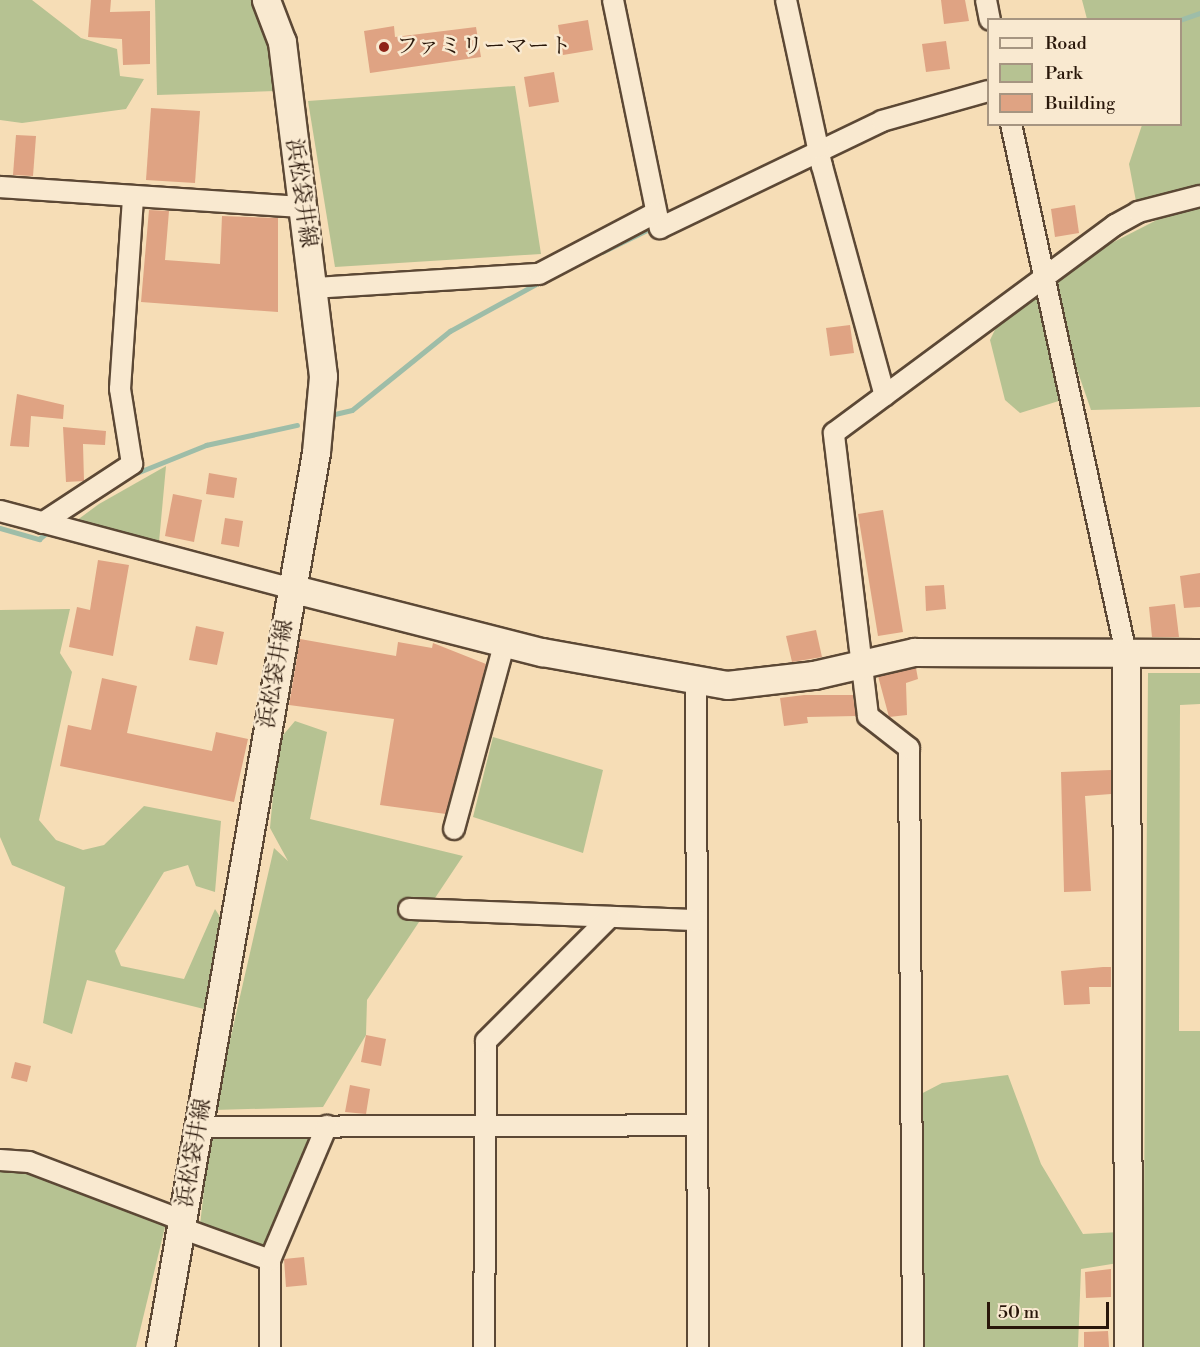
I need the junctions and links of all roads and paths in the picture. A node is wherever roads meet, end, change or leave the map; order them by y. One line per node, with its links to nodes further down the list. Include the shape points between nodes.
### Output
1 (266, 0): 12 (street, 浜松袋井線, via 282,42)
2 (613, 0): 13 (street)
3 (786, 0): 8 (street)
4 (986, 0): 5 (street)
5 (990, 18)
6 (987, 91): 8 (street, via 882,121)
7 (1011, 126): 14 (street)
8 (818, 146): 13 (street); 16 (street)
9 (0, 187): 10 (street)
10 (133, 196): 12 (street); 18 (street, via 120,389 132,464)
11 (1200, 196): 14 (street, via 1138,212)
12 (302, 207): 15 (street, 浜松袋井線)
13 (656, 218): 15 (street, via 539,274)
14 (1045, 278): 16 (street); 21 (street)
15 (314, 288): 19 (street, 浜松袋井線, via 321,394 316,452)
16 (885, 396): 23 (street, via 834,433)
17 (0, 512): 18 (street)
18 (42, 523): 19 (street)
19 (290, 588): 20 (street); 32 (street, 浜松袋井線)
20 (505, 640): 24 (street); 25 (street)
21 (1125, 653): 22 (street); 23 (street, via 914,652); 41 (street)
22 (1200, 654)
23 (864, 662): 24 (street, via 756,684); 40 (street, via 868,716 909,748)
24 (696, 682): 28 (street)
25 (454, 829)
26 (409, 909): 27 (street)
27 (610, 917): 28 (street); 31 (street, via 486,1041)
28 (696, 920): 29 (street)
29 (696, 1125): 31 (street); 39 (street)
30 (327, 1126): 31 (street); 32 (street); 35 (street)
31 (486, 1126): 38 (street)
32 (198, 1127): 34 (street, 浜松袋井線)
33 (0, 1160): 34 (street, via 30,1162)
34 (182, 1224): 35 (street); 36 (street, 浜松袋井線)
35 (270, 1260): 37 (street)
36 (160, 1347)
37 (270, 1347)
38 (484, 1347)
39 (698, 1347)
40 (913, 1347)
41 (1128, 1347)

